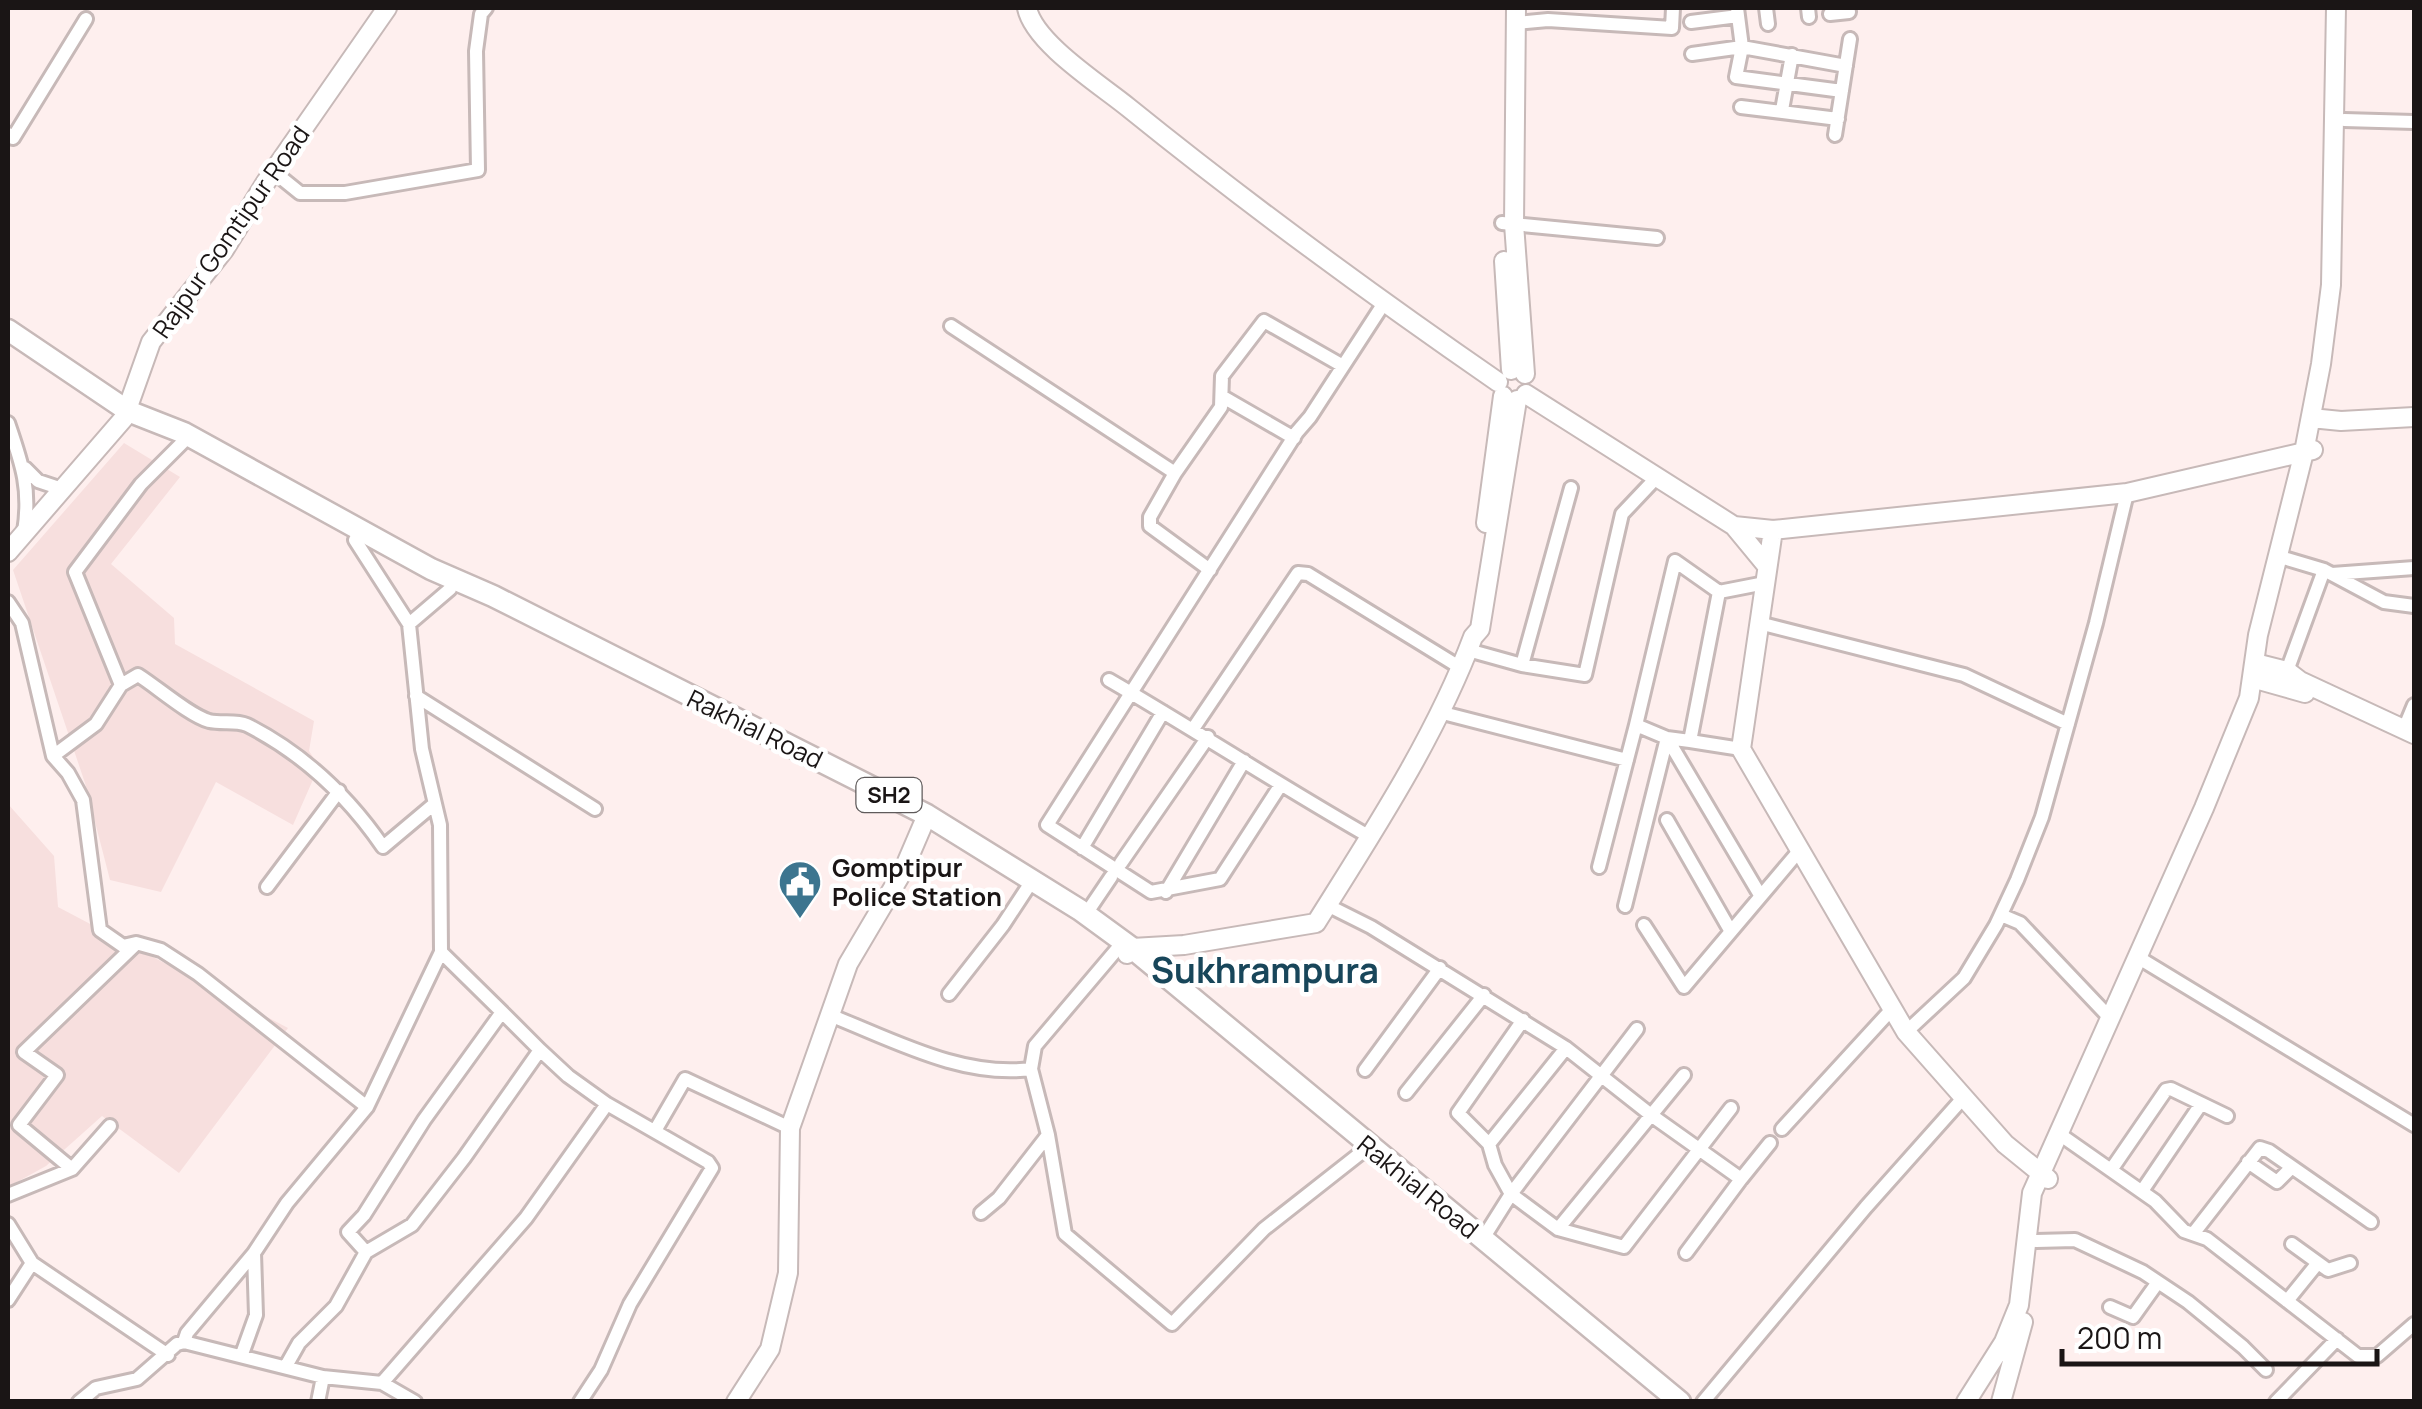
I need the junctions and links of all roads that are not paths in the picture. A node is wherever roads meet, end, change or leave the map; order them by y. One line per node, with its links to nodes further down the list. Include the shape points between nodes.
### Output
1 (387, 8): 29 (street, Rajpur Gomtipur Road)
2 (486, 8): 29 (street, via 476,51 478,170 345,193 300,193)
3 (1027, 8): 32 (street, via 1052,46)
4 (1673, 8): 10 (street, via 1672,28)
5 (1766, 8): 14 (street)
6 (1848, 8): 11 (street)
7 (2336, 8): 39 (street, via 2331,285)
8 (2346, 8): 25 (street)
9 (1737, 12): 13 (street); 16 (street)
10 (1512, 13): 30 (street)
11 (1830, 14)
12 (86, 19): 27 (street, via 13,138)
13 (1691, 22)
14 (1768, 24)
15 (1850, 39): 19 (street)
16 (1742, 47): 17 (street); 18 (street); 20 (street, via 1736,77)
17 (1692, 54)
18 (1792, 55): 19 (street); 20 (street)
19 (1846, 66): 21 (street)
20 (1786, 84): 21 (street); 23 (street)
21 (1842, 92): 24 (street)
22 (1742, 107): 23 (street)
23 (1782, 110): 24 (street)
24 (1838, 119): 28 (street)
25 (2344, 120): 26 (street); 39 (street, via 2340,286 2330,366)
26 (2414, 122)
27 (8, 134)
28 (1835, 135)
29 (274, 172): 38 (street, Rajpur Gomtipur Road, via 152,342)
30 (1508, 224): 31 (street); 36 (street)
31 (1658, 238)
32 (1384, 303): 35 (street); 36 (street)
33 (950, 326): 46 (street)
34 (8, 330): 38 (main road, Rakhial Road / SH2)
35 (1343, 366): 37 (street, via 1264,320 1222,376); 42 (street)
36 (1513, 386): 47 (street); 67 (street, via 1480,629)
37 (1223, 397): 42 (street); 46 (street)
38 (126, 414): 43 (main road, Rakhial Road / SH2); 49 (street, Rajpur Gomtipur Road); 94 (main road, Rakhial Road / SH2, via 184,433 430,569)
39 (2315, 418): 40 (street); 44 (street)
40 (2414, 418)
41 (8, 423): 45 (street)
42 (1294, 438): 58 (street)
43 (184, 442): 54 (main road, Rakhial Road / SH2); 72 (street, via 141,484 75,572)
44 (2308, 451): 50 (street); 56 (street); 70 (street, via 2258,635)
45 (23, 466): 49 (street, via 38,481); 53 (street)
46 (1175, 472): 58 (street, via 1150,526)
47 (1657, 477): 51 (street); 68 (street, via 1622,514 1585,675)
48 (1571, 488): 68 (street)
49 (62, 489): 53 (street, Rajpur Gomtipur Road)
50 (2127, 493): 52 (street); 79 (street)
51 (1734, 526): 52 (street); 60 (street)
52 (1773, 530): 60 (street)
53 (24, 533): 55 (street, Rajpur Gomtipur Road)
54 (355, 540): 61 (main road, Rakhial Road / SH2); 65 (street)
55 (8, 552)
56 (2288, 558): 59 (street); 70 (street)
57 (2414, 568): 59 (street)
58 (1210, 570): 73 (street)
59 (2328, 572): 64 (street, via 2384,602); 69 (street)
60 (1766, 575): 62 (street); 66 (street)
61 (450, 589): 65 (street); 94 (main road, Rakhial Road / SH2)
62 (1719, 592): 80 (street, via 1676,560); 85 (street)
63 (8, 602): 87 (street, via 22,623)
64 (2414, 606)
65 (409, 624): 74 (street)
66 (1759, 624): 79 (street, via 1964,675); 86 (street)
67 (1467, 651): 68 (street); 78 (street); 81 (street, via 1298,573)
68 (1522, 666)
69 (2287, 671): 70 (street); 76 (street)
70 (2258, 672): 76 (street); 115 (street, via 2259,700); 122 (street)
71 (1109, 680): 73 (street)
72 (121, 685): 87 (street, via 96,724); 91 (street, via 138,675 208,721 243,723)
73 (1131, 693): 77 (street); 97 (street, via 1047,825)
74 (416, 696): 92 (street); 93 (street)
75 (2414, 705): 82 (street)
76 (2346, 707): 82 (street)
77 (1163, 712): 81 (street); 97 (street)
78 (1439, 712): 88 (street); 96 (street)
79 (2068, 724): 109 (street, via 2042,817)
80 (1636, 725): 84 (street); 88 (street)
81 (1193, 729): 83 (street)
82 (2411, 735)
83 (1208, 738): 89 (street); 99 (street)
84 (1666, 738): 85 (street); 105 (street); 107 (street)
85 (1690, 741): 86 (street)
86 (1741, 749): 98 (street)
87 (54, 756): 112 (street, via 82,800 100,930 123,946)
88 (1626, 760): 100 (street)
89 (1244, 761): 90 (street); 104 (street)
90 (1280, 786): 96 (street); 104 (street, via 1220,879)
91 (339, 791): 92 (street, via 383,847); 103 (street)
92 (433, 804): 114 (street, via 440,825)
93 (595, 809)
94 (925, 819): 102 (main road, Rakhial Road / SH2); 108 (main road, Rakhial Road / SH2); 121 (street, via 848,964)
95 (1667, 820): 111 (street)
96 (1370, 837): 106 (street)
97 (1082, 848): 104 (street, via 1151,892)
98 (1799, 851): 105 (street); 119 (street)
99 (1121, 863)
100 (1599, 867)
101 (1111, 877): 108 (street)
102 (1028, 886): 113 (main road, Rakhial Road / SH2); 117 (street)
103 (267, 888)
104 (1166, 892)
105 (1760, 895): 111 (street)
106 (1327, 905): 113 (street, via 1316,923); 116 (street)
107 (1625, 906)
108 (1086, 914): 113 (main road, Rakhial Road / SH2)
109 (2000, 916): 122 (street, via 2020,924); 125 (street, via 1964,978)
110 (1644, 926): 111 (street, via 1684,987)
111 (1730, 930)
112 (136, 943): 136 (street, via 198,974); 140 (street, via 24,1052 58,1075)
113 (1126, 950): 128 (street, via 1036,1046); 151 (main road, Rakhial Road / SH2); 166 (main road, Rakhial Road / SH2)
114 (441, 952): 120 (street); 136 (street)
115 (2144, 962): 141 (street); 147 (street)
116 (1440, 968): 118 (street); 129 (street)
117 (949, 994)
118 (1484, 995): 123 (street); 132 (street)
119 (1892, 1009): 125 (street); 145 (street)
120 (502, 1012): 127 (street); 169 (street, via 348,1232)
121 (832, 1016): 128 (street, via 939,1058 1005,1072); 143 (street)
122 (2109, 1017): 156 (street)
123 (1523, 1020): 126 (street); 149 (street, via 1458,1110)
124 (1637, 1029): 131 (street)
125 (1906, 1032): 133 (street)
126 (1566, 1048): 131 (street); 149 (street)
127 (540, 1050): 134 (street); 169 (street, via 412,1225)
128 (1031, 1069): 146 (street)
129 (1365, 1070)
130 (1684, 1075): 138 (street)
131 (1601, 1077): 138 (street); 159 (street)
132 (1406, 1093)
133 (1964, 1097): 156 (street); 198 (street)
134 (607, 1104): 144 (street); 189 (street, via 526,1218)
135 (2201, 1104): 139 (street); 155 (street, via 2166,1090); 158 (street)
136 (367, 1107): 170 (street, via 286,1203)
137 (1731, 1108): 150 (street)
138 (1651, 1115): 150 (street); 164 (street)
139 (2227, 1116)
140 (13, 1121): 154 (street)
141 (2414, 1125)
142 (110, 1126): 154 (street)
143 (790, 1128): 144 (street, via 685,1079); 195 (street, via 788,1272 770,1349)
144 (656, 1129): 194 (street, via 712,1168)
145 (1782, 1129)
146 (1048, 1135): 151 (street, via 1065,1234 1172,1324 1264,1229); 161 (street)
147 (2065, 1138): 155 (street); 156 (street)
148 (1770, 1142): 157 (street)
149 (1489, 1144): 159 (street)
150 (1699, 1150): 157 (street); 164 (street, via 1624,1248)
151 (1362, 1152): 196 (main road, Rakhial Road / SH2)
152 (2248, 1162): 153 (street, via 2264,1148); 153 (street, via 2277,1182); 165 (street)
153 (2292, 1167): 162 (street)
154 (72, 1168): 160 (street)
155 (2111, 1170): 158 (street)
156 (2044, 1175): 167 (street); 178 (street, via 2032,1193)
157 (1741, 1179): 171 (street)
158 (2142, 1192): 165 (street)
159 (1511, 1194): 164 (street); 166 (street)
160 (8, 1196)
161 (982, 1213)
162 (2371, 1222)
163 (8, 1224): 172 (street)
164 (1558, 1229)
165 (2193, 1234): 177 (street)
166 (1482, 1240): 197 (main road, Rakhial Road / SH2)
167 (2036, 1241): 175 (street, via 2075,1240); 178 (street)
168 (2292, 1244): 174 (street)
169 (366, 1252): 186 (street, via 336,1306 299,1342)
170 (254, 1253): 182 (street); 184 (street, via 256,1315)
171 (1686, 1253)
172 (32, 1263): 176 (street); 185 (street)
173 (2350, 1263): 174 (street, via 2328,1270)
174 (2317, 1264): 177 (street)
175 (2158, 1282): 179 (street, via 2133,1317); 187 (street)
176 (8, 1300)
177 (2287, 1301): 181 (street)
178 (2023, 1306): 183 (street)
179 (2110, 1307)
180 (2414, 1324): 181 (street, via 2377,1356 2358,1356)
181 (2337, 1339): 200 (street)
182 (184, 1342): 184 (street); 185 (street)
183 (2010, 1344): 190 (street); 199 (street)
184 (242, 1354): 186 (street)
185 (168, 1355): 191 (street, via 136,1379 96,1388)
186 (286, 1366): 188 (street)
187 (2266, 1370)
188 (324, 1377): 189 (street); 192 (street)
189 (382, 1383): 193 (street)
190 (1971, 1398)
191 (79, 1402)
192 (318, 1402)
193 (415, 1402)
194 (580, 1402)
195 (736, 1402)
196 (1666, 1402)
197 (1680, 1402)
198 (1704, 1402)
199 (2001, 1402)
200 (2276, 1402)

